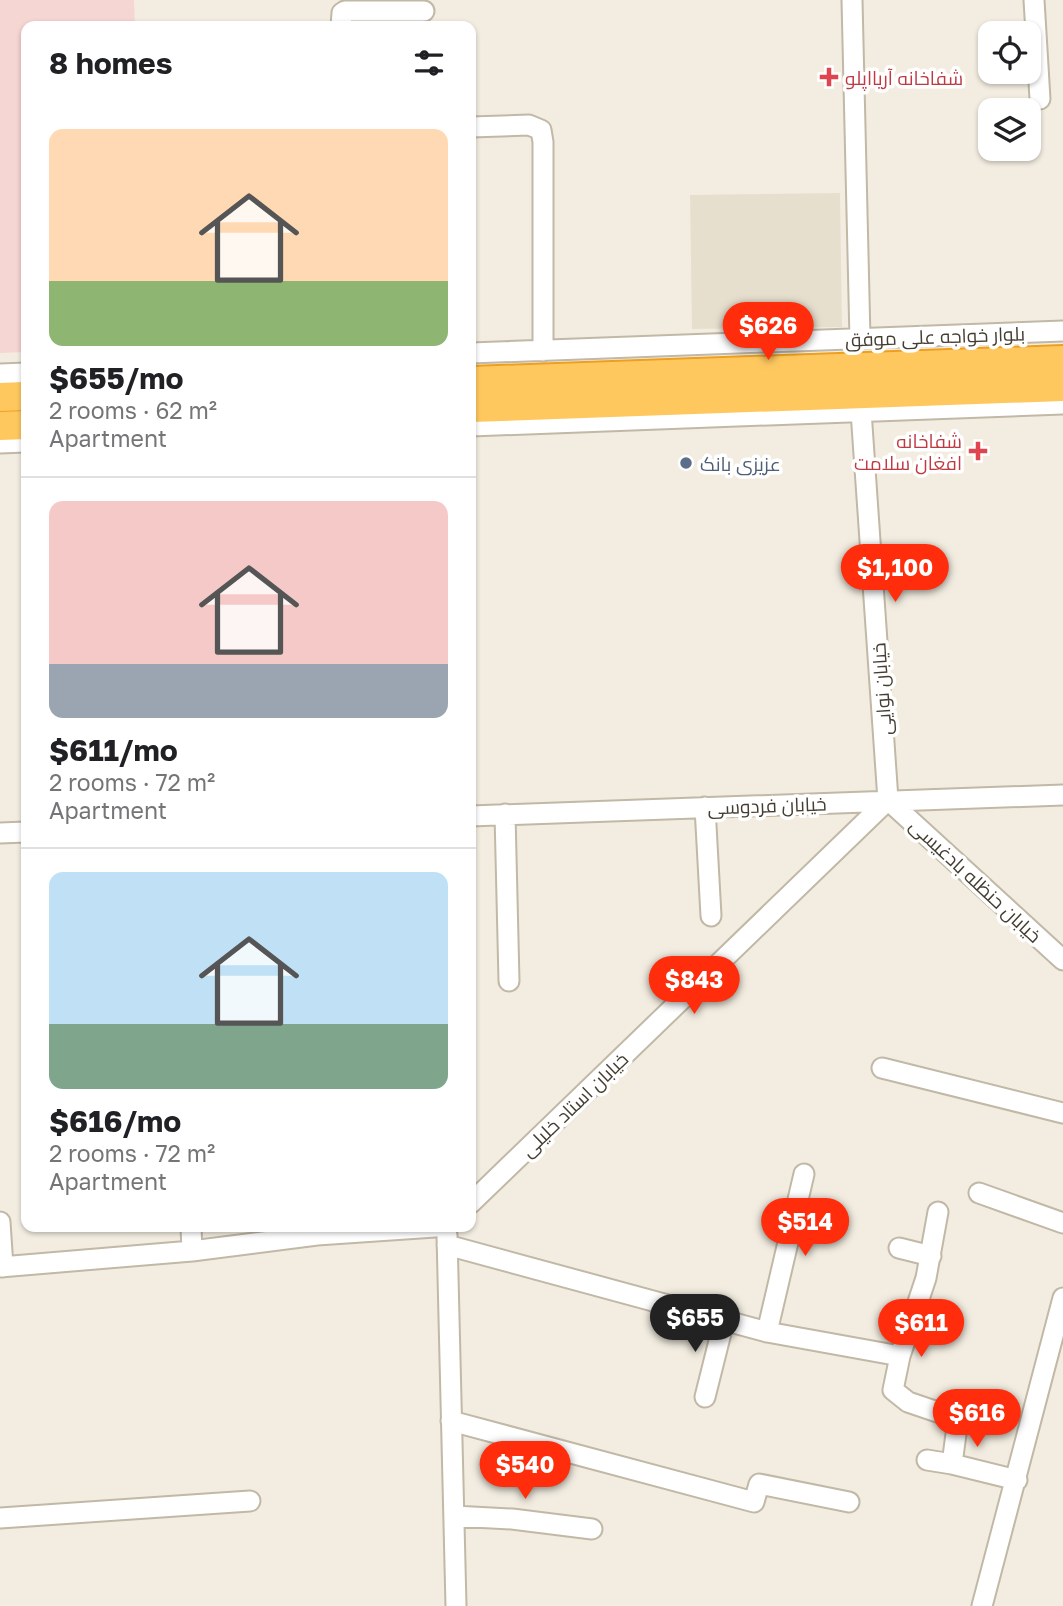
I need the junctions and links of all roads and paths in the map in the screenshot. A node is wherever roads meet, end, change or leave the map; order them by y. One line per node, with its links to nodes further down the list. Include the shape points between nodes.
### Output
1 (852, 0): 8 (street)
2 (1034, 0): 5 (street)
3 (424, 11): 4 (street, via 345,11)
4 (341, 21)
5 (1040, 98)
6 (476, 127): 9 (street, via 529,125 541,130)
7 (1063, 331): 8 (street, بلوار خواجه علی موفق)
8 (860, 339): 9 (street, بلوار خواجه علی موفق)
9 (543, 351): 10 (street, بلوار خواجه علی موفق)
10 (476, 353)
11 (1063, 360): 16 (highway)
12 (21, 373): 13 (street)
13 (0, 374)
14 (476, 381): 16 (highway)
15 (1063, 387): 16 (highway)
16 (860, 391): 19 (street); 20 (highway); 23 (street); 27 (street, خیابان نوایی)
17 (0, 397): 18 (highway)
18 (21, 397)
19 (1063, 404)
20 (476, 408)
21 (21, 425): 22 (highway)
22 (0, 426)
23 (476, 426)
24 (21, 442): 25 (street)
25 (0, 443)
26 (1063, 795): 27 (street, خیابان فردوسی)
27 (888, 800): 28 (street, خیابان فردوسی); 34 (street, خیابان حنظله بادغیسی); 40 (street, خیابان استاد خلیلی)
28 (705, 807): 29 (street, خیابان فردوسی); 33 (street)
29 (505, 814): 30 (street, خیابان فردوسی); 35 (street)
30 (476, 816)
31 (0, 832): 32 (street)
32 (21, 832)
33 (711, 916)
34 (1063, 960)
35 (509, 981)
36 (882, 1068): 37 (street)
37 (1063, 1113)
38 (804, 1174): 53 (street)
39 (979, 1193): 43 (street)
40 (476, 1198)
41 (938, 1212): 49 (street)
42 (0, 1222): 50 (street)
43 (1063, 1223)
44 (191, 1232): 48 (street)
45 (310, 1232): 48 (street)
46 (447, 1236): 52 (street); 56 (street)
47 (899, 1248): 49 (street)
48 (192, 1251): 50 (street)
49 (931, 1256): 54 (street)
50 (1, 1267)
51 (1063, 1298): 59 (street)
52 (724, 1321): 53 (street); 55 (street)
53 (767, 1332): 54 (street)
54 (900, 1356): 58 (street, via 893,1390 908,1402 958,1419)
55 (705, 1397)
56 (451, 1421): 61 (street, via 754,1502 759,1484); 62 (street)
57 (928, 1460): 58 (street)
58 (952, 1464): 59 (street)
59 (1017, 1480): 66 (street)
60 (250, 1501): 63 (street)
61 (849, 1502)
62 (454, 1516): 64 (street); 65 (street)
63 (0, 1518)
64 (592, 1529)
65 (456, 1606)
66 (982, 1606)

